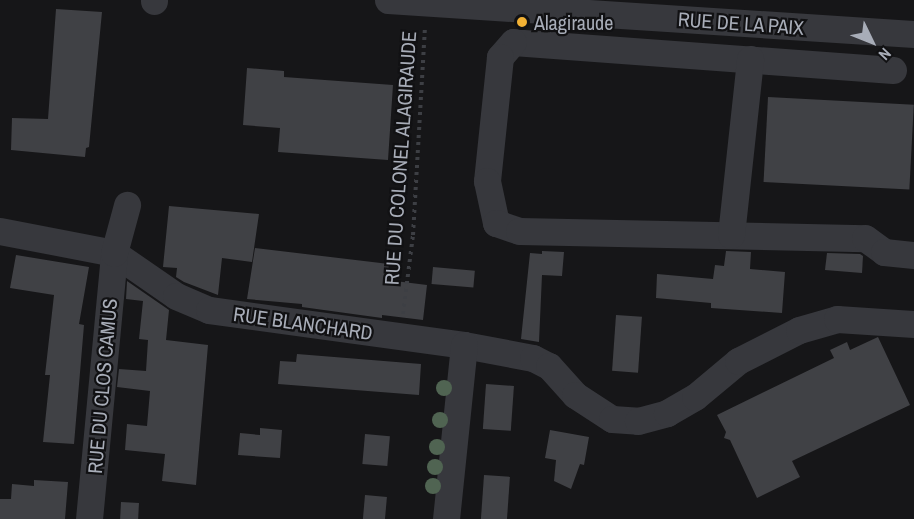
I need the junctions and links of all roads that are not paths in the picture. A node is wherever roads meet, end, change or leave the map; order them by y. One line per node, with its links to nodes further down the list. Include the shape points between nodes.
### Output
1 (388, 0): 2 (street, RUE DE LA PAIX)
2 (682, 9): 3 (street, RUE DE LA PAIX)
3 (914, 34)
4 (750, 59): 5 (street); 8 (street); 8 (street, via 513,42 500,57 487,181 496,223 519,231)
5 (893, 70)
6 (127, 204): 9 (street, RUE DU CLOS CAMUS)
7 (0, 231): 9 (street, RUE BLANCHARD)
8 (731, 235): 10 (street, via 865,238 884,252)
9 (114, 253): 12 (street, RUE BLANCHARD, via 176,296 209,310); 13 (street, RUE DU CLOS CAMUS)
10 (914, 255)
11 (914, 324): 12 (street, RUE BLANCHARD, via 837,319 799,330 738,361 694,397 667,413 638,421 612,419 575,395 549,366 533,358)
12 (464, 345): 14 (street)
13 (89, 519)
14 (446, 519)

